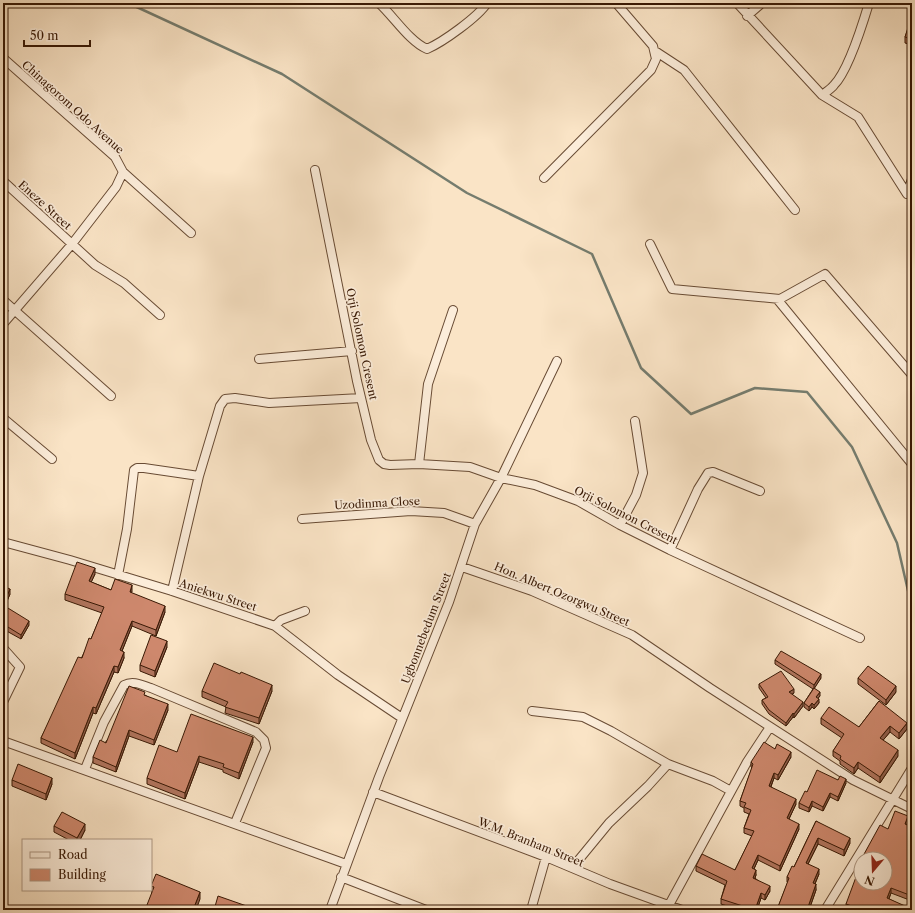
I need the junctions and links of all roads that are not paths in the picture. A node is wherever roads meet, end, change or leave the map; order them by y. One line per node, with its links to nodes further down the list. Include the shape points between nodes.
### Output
1 (380, 3): 2 (street, via 419,45 428,48 460,28)
2 (487, 3)
3 (616, 3): 8 (street)
4 (737, 3): 7 (street)
5 (762, 3): 7 (street)
6 (869, 3): 10 (street, via 846,64 835,85)
7 (747, 16): 10 (street)
8 (655, 51): 13 (street, via 656,59 651,70); 16 (street, via 684,70)
9 (3, 58): 12 (street, Chinagorom Odo Avenue, via 115,157)
10 (822, 95): 14 (street, via 858,117 908,194)
11 (314, 170): 26 (street, Orji Solomon Cresent)
12 (124, 172): 17 (street, Chinagorom Odo Avenue); 18 (street, via 116,187)
13 (544, 178)
14 (912, 179)
15 (3, 181): 18 (street, Eneze Street)
16 (795, 210)
17 (191, 234)
18 (72, 244): 22 (street); 24 (street, Eneze Street, via 95,265 124,283)
19 (650, 244): 20 (street, via 672,289)
20 (777, 299): 29 (street, via 825,274); 36 (street)
21 (3, 300): 22 (street)
22 (14, 310): 25 (street); 30 (street)
23 (453, 310): 35 (street, via 428,384)
24 (160, 315)
25 (3, 324)
26 (352, 351): 27 (street); 31 (street, Orji Solomon Cresent)
27 (259, 359)
28 (557, 361): 38 (street, Ugbonnebedum Street)
29 (912, 375)
30 (111, 396)
31 (361, 398): 35 (street, Orji Solomon Cresent, via 371,440 379,460 390,465); 37 (street, via 269,403 228,398 220,406)
32 (3, 418): 34 (street)
33 (635, 421): 42 (street, via 643,474 636,495)
34 (52, 459)
35 (419, 464): 38 (street, Orji Solomon Cresent, via 470,467)
36 (912, 464)
37 (199, 476): 46 (street, via 144,468 134,470); 47 (street)
38 (501, 478): 41 (street, Ugbonnebedum Street); 42 (street, Orji Solomon Cresent, via 535,484 578,501)
39 (760, 491): 44 (street, via 713,472 708,473)
40 (302, 519): 41 (street, Uzodinma Close, via 411,511 444,513)
41 (475, 524): 45 (street, Ugbonnebedum Street)
42 (620, 525): 44 (street, Orji Solomon Cresent)
43 (3, 542): 46 (street, Aniekwu Street)
44 (670, 550): 50 (street, Orji Solomon Cresent)
45 (462, 567): 54 (street, Ugbonnebedum Street); 55 (street, Hon. Albert Ozorgwu Street, via 532,591 632,635)
46 (118, 575): 47 (street, Aniekwu Street)
47 (172, 591): 49 (street, Aniekwu Street)
48 (305, 611): 49 (street, via 281,620)
49 (275, 626): 54 (street, Aniekwu Street, via 338,675)
50 (860, 638)
51 (3, 648): 52 (street, via 20,667)
52 (3, 702)
53 (532, 711): 57 (street, via 583,717 618,734)
54 (402, 718): 61 (street, Ugbonnebedum Street)
55 (770, 727): 60 (street); 62 (street, Hon. Albert Ozorgwu Street, via 853,780)
56 (3, 741): 59 (street)
57 (668, 764): 60 (street); 67 (street, via 610,823)
58 (912, 768): 62 (street)
59 (85, 769): 64 (street); 64 (street, via 104,722 124,685 129,682 144,685 256,732 264,740 266,748)
60 (732, 790): 69 (street)
61 (373, 792): 65 (street, W.M. Branham Street); 66 (street, Ugbonnebedum Street)
62 (892, 800): 63 (street, Hon. Albert Ozorgwu Street); 74 (street)
63 (912, 809)
64 (235, 823): 66 (street)
65 (546, 857): 67 (street, W.M. Branham Street); 72 (street)
66 (346, 864): 68 (street, Ugbonnebedum Street)
67 (572, 868): 69 (street, W.M. Branham Street)
68 (342, 877): 70 (street, Ugbonnebedum Street); 71 (street)
69 (669, 905): 73 (street, W.M. Branham Street)
70 (330, 910)
71 (426, 910)
72 (531, 910)
73 (682, 910)
74 (826, 910)

